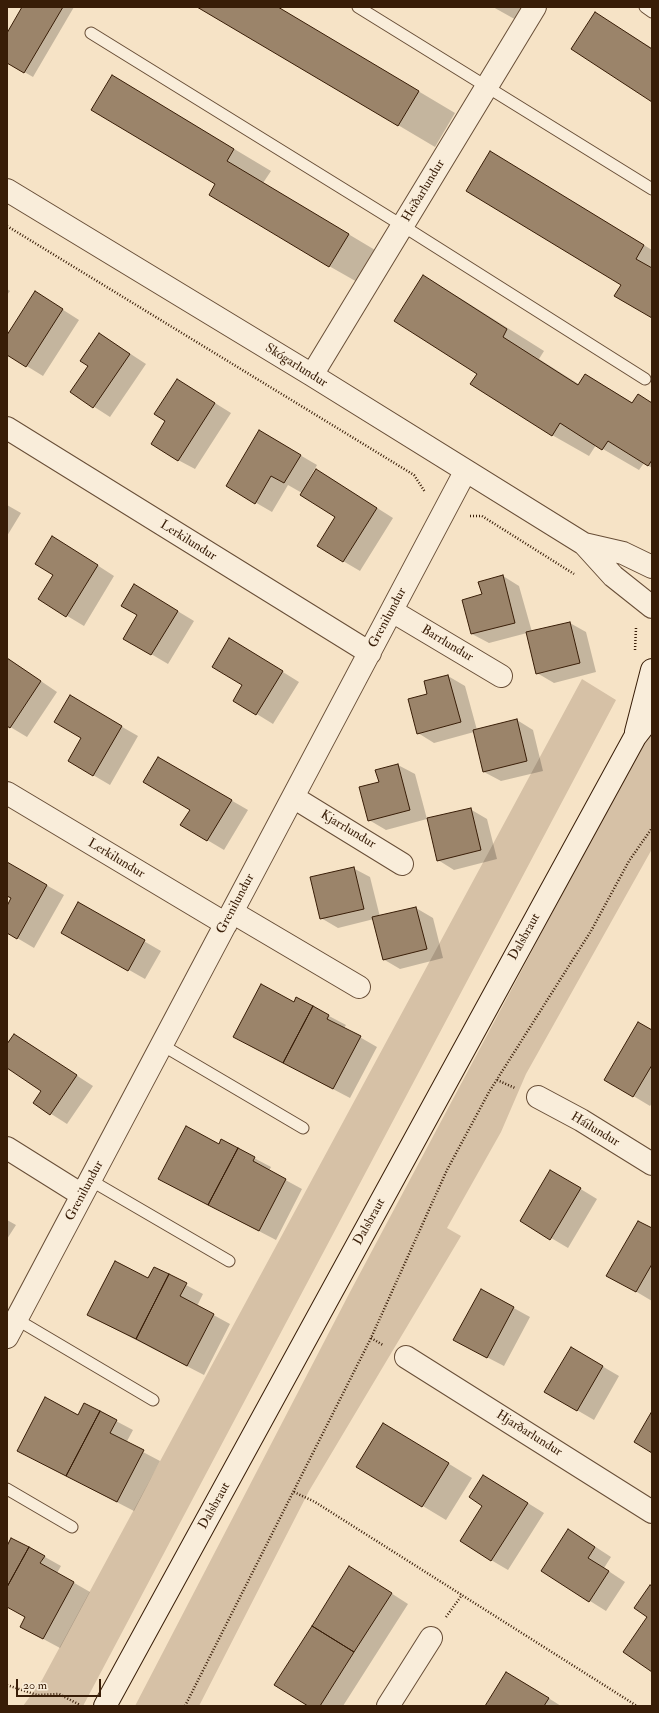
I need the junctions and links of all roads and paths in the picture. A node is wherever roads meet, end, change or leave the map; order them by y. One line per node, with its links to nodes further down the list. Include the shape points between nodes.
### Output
1 (358, 7): 6 (lane)
2 (535, 7): 6 (street, Heiðarlundur)
3 (645, 7): 4 (lane)
4 (652, 12)
5 (91, 33): 10 (lane)
6 (487, 87): 7 (lane); 10 (street, Heiðarlundur)
7 (652, 189)
8 (7, 190): 11 (street, Skógarlundur)
9 (7, 226): 15 (path, via 414,476 429,499)
10 (403, 226): 11 (street, Heiðarlundur); 12 (lane)
11 (312, 376): 14 (street, Skógarlundur)
12 (645, 380)
13 (7, 428): 22 (street, Lerkilundur)
14 (465, 472): 15 (street, Grenilundur); 16 (street, Skógarlundur)
15 (446, 508): 18 (path, via 461,516 482,516); 20 (street, Grenilundur)
16 (584, 544): 17 (street, Skógarlundur, via 623,552); 19 (street, Skógarlundur, via 613,576)
17 (652, 567)
18 (580, 578)
19 (652, 607)
20 (392, 611): 22 (street, Grenilundur); 25 (street, Barrlundur)
21 (636, 626): 23 (path)
22 (370, 653): 29 (street, Grenilundur)
23 (634, 653)
24 (652, 670): 27 (street, Dalsbraut)
25 (501, 676)
26 (652, 715): 27 (street, Dalsbraut)
27 (635, 737): 51 (street, Dalsbraut)
28 (7, 793): 32 (street, Lerkilundur)
29 (293, 797): 31 (street, Kjarrlundur); 32 (street, Grenilundur)
30 (652, 828): 45 (path, via 629,861 591,931 489,1092 447,1170 371,1338)
31 (402, 864)
32 (229, 918): 33 (street, Lerkilundur); 34 (street, Grenilundur)
33 (359, 987)
34 (162, 1045): 36 (lane); 39 (street, Grenilundur)
35 (538, 1097): 38 (street, Háilundur)
36 (303, 1128)
37 (7, 1148): 39 (street)
38 (652, 1164)
39 (86, 1188): 40 (lane); 41 (street, Grenilundur)
40 (229, 1261)
41 (12, 1328): 43 (lane)
42 (406, 1357): 46 (street, Hjarðarlundur)
43 (153, 1400)
44 (7, 1489): 47 (lane)
45 (294, 1492): 52 (path); 54 (path, via 315,1502)
46 (652, 1512)
47 (72, 1526)
48 (431, 1638): 53 (street)
49 (7, 1685): 50 (path, via 37,1695 59,1694)
50 (83, 1706)
51 (105, 1706)
52 (185, 1706)
53 (388, 1706)
54 (637, 1706)

